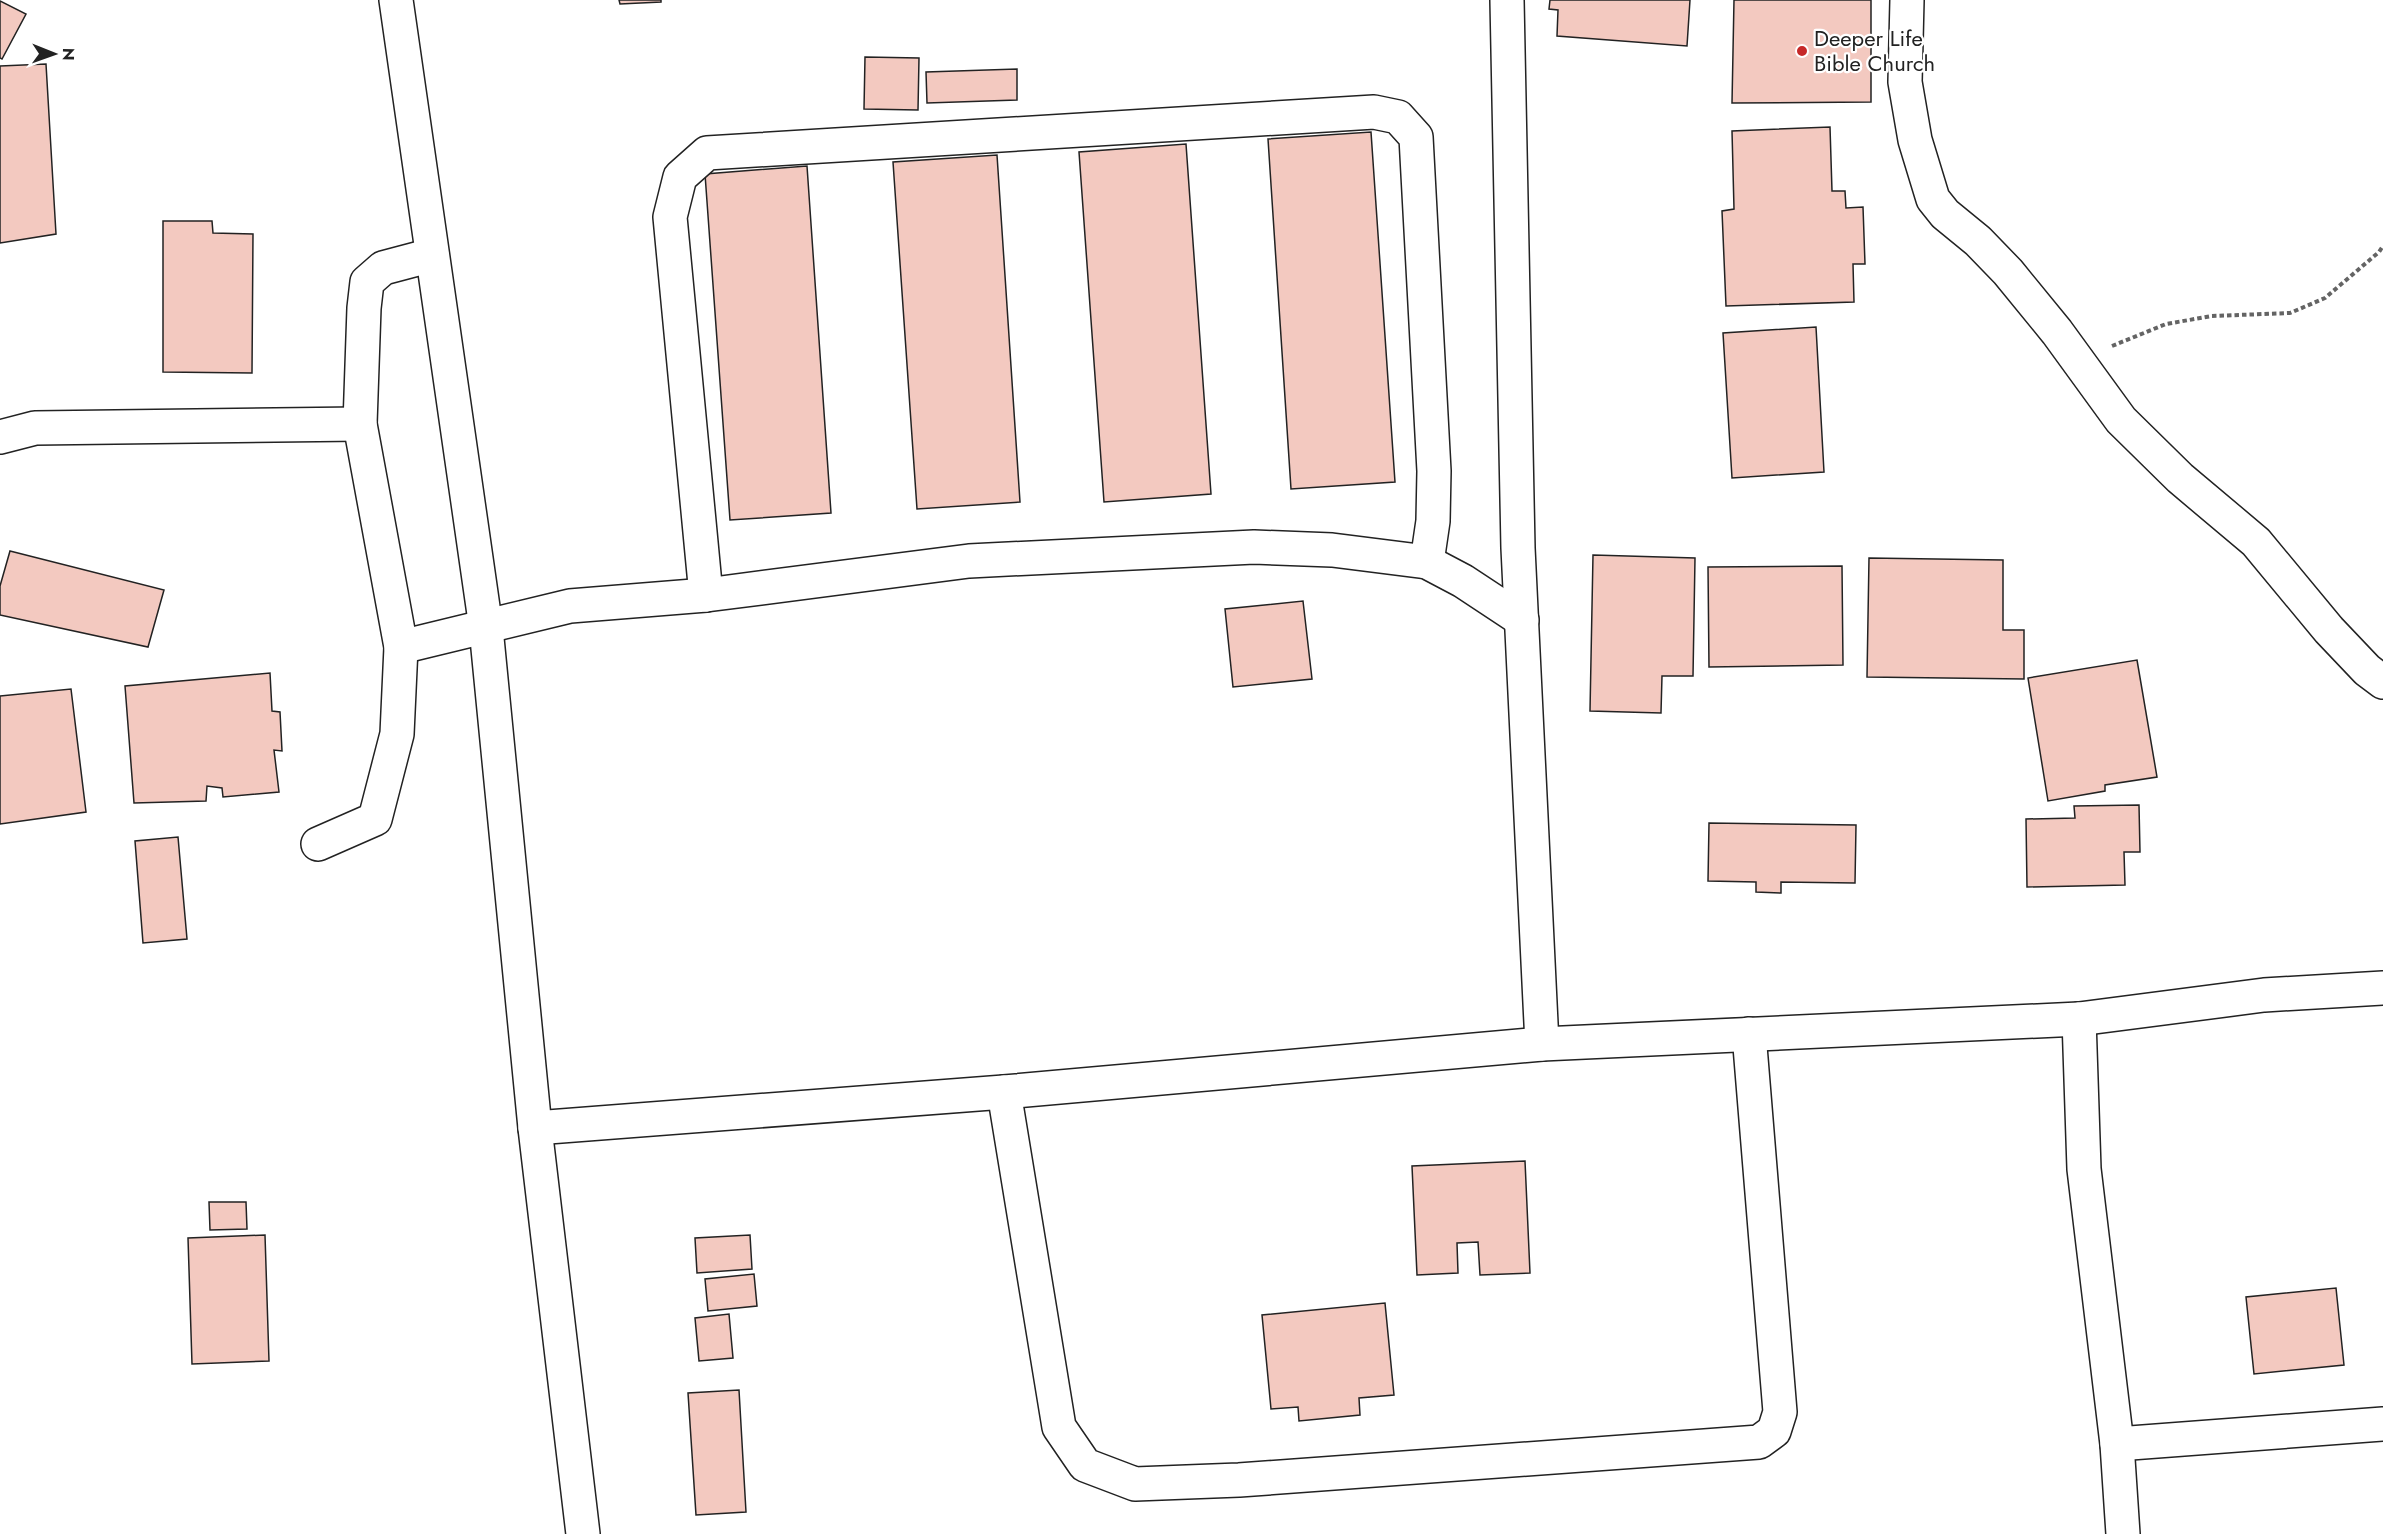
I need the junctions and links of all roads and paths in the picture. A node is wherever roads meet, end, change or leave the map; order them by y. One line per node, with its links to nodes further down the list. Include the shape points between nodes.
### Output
1 (396, 0): 5 (street)
2 (1507, 0): 11 (street)
3 (1907, 0): 6 (street, via 1905,82 1933,199 2008,272)
4 (2383, 246): 6 (path, via 2325,298 2290,313 2212,316 2166,324 2105,349)
5 (432, 255): 7 (street, via 383,268 367,282); 12 (street)
6 (2073, 356): 14 (street, via 2121,420 2180,478 2256,542 2330,630)
7 (360, 424): 8 (street, via 35,428); 13 (street)
8 (0, 437)
9 (1427, 562): 10 (street, via 1332,550 1254,546 969,561); 10 (street, via 1434,471 1416,137 1398,117 1374,112 707,153 680,177 670,217); 11 (street)
10 (706, 595): 12 (street, via 570,606)
11 (1522, 620): 19 (street)
12 (486, 627): 13 (street); 21 (street)
13 (401, 647): 15 (street, via 397,734 375,819)
14 (2383, 682)
15 (318, 844)
16 (2383, 988): 17 (street, via 2264,995)
17 (2079, 1019): 18 (street); 23 (street, via 2084,1169)
18 (1749, 1034): 19 (street); 20 (street, via 1780,1412 1774,1431 1759,1442 1135,1484 1085,1464 1059,1427)
19 (1542, 1044): 20 (street)
20 (1004, 1092): 21 (street)
21 (536, 1128): 24 (street)
22 (2383, 1424): 23 (street)
23 (2117, 1444): 25 (street)
24 (583, 1534)
25 (2123, 1534)

